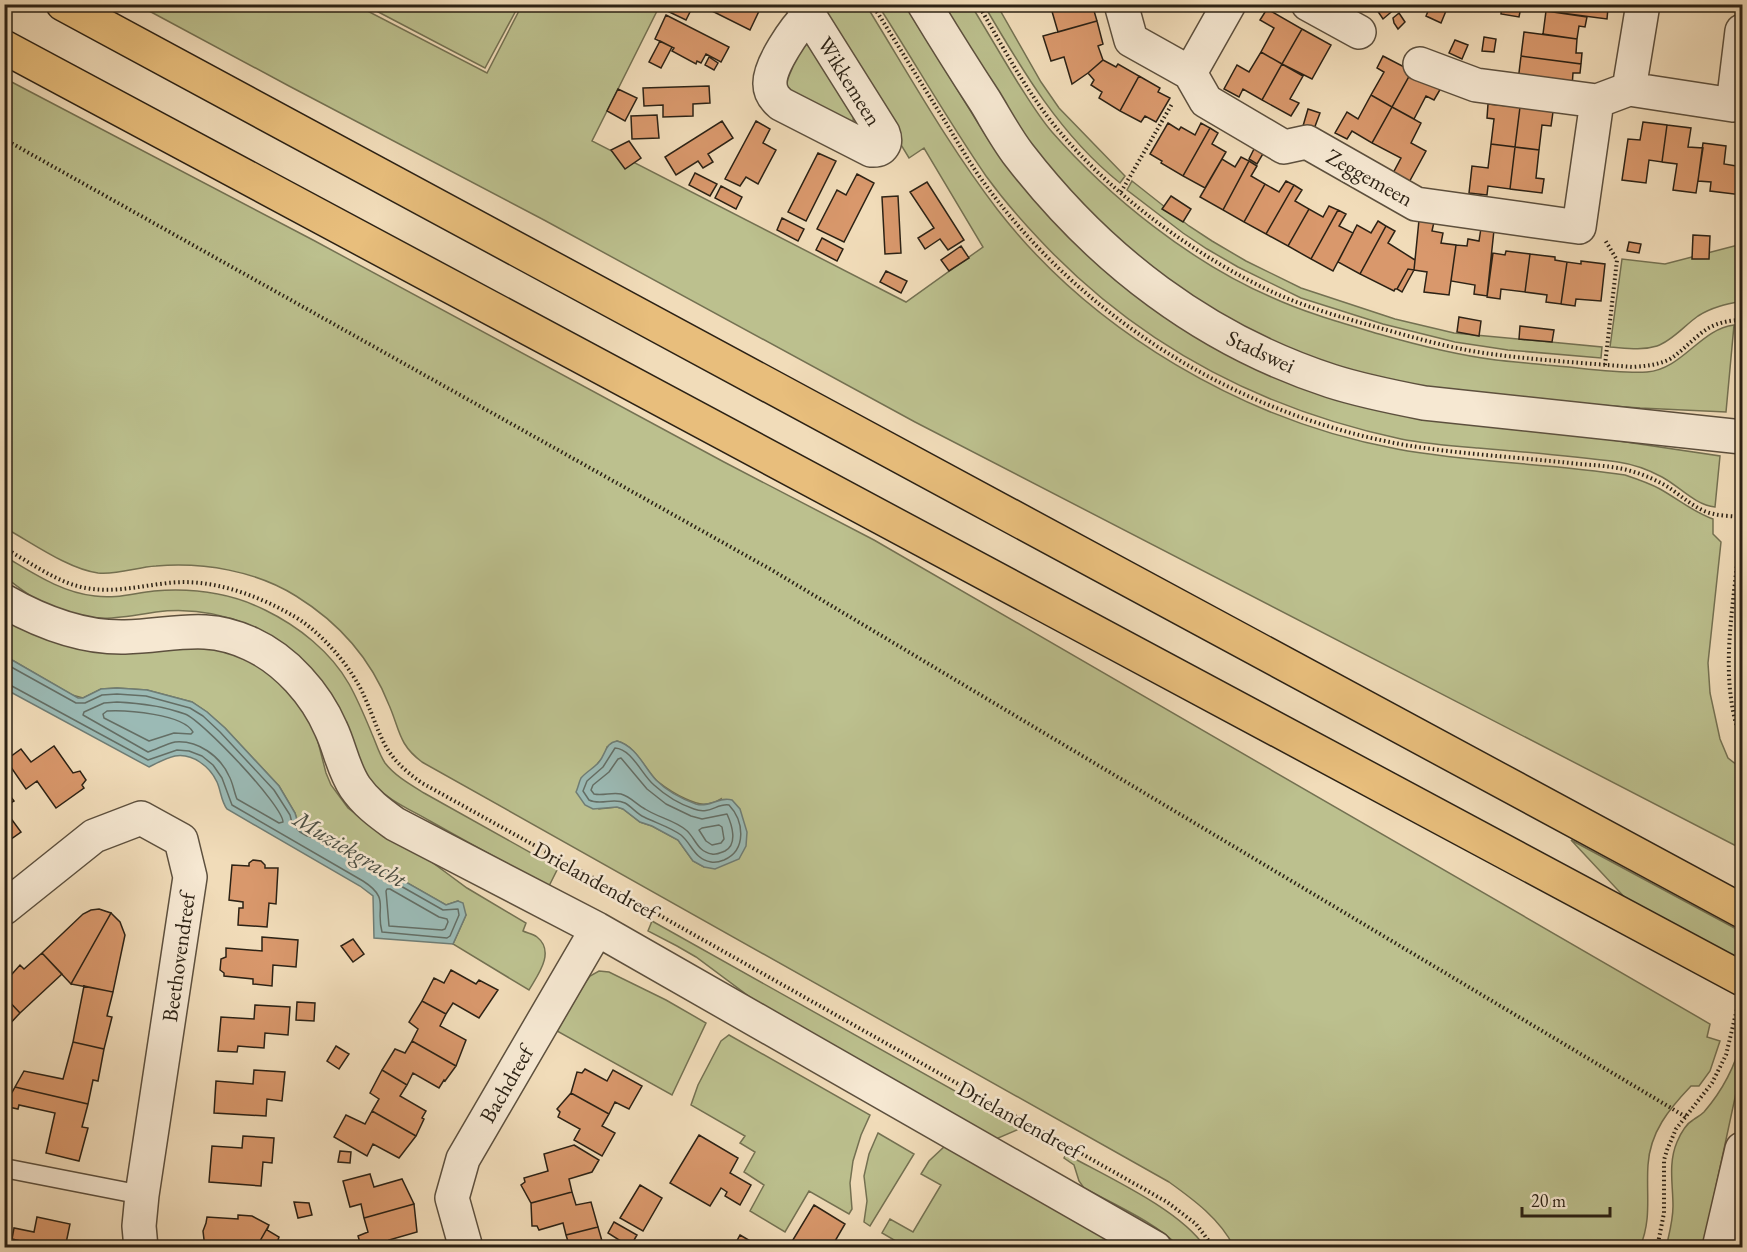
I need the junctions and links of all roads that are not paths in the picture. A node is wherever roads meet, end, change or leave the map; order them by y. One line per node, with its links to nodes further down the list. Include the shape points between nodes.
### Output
1 (63, 4): 17 (highway)
2 (924, 4): 14 (street, Stadswei, via 1017,152 1066,211 1154,290 1239,343 1332,381 1424,403)
3 (1121, 4): 11 (street, via 1131,40)
4 (1229, 4): 11 (street)
5 (1308, 4): 8 (street)
6 (1643, 4): 12 (street)
7 (1743, 31): 12 (street, via 1733,105)
8 (1359, 32)
9 (4, 47): 19 (highway, via 1704,957)
10 (1420, 64): 13 (street, via 1476,85)
11 (1190, 73): 13 (street, Zeggemeen, via 1206,102 1284,147 1307,142 1416,204 1579,227)
12 (1629, 89): 13 (street)
13 (1597, 101)
14 (1742, 437)
15 (4, 601): 18 (street, Drielandendreef, via 54,625 89,634 124,637 216,632 251,644 275,659 319,704 342,763 371,807 395,824)
16 (4, 908): 22 (street, Beethovendreef, via 94,836 141,818 181,840 190,878)
17 (1743, 911)
18 (597, 929): 24 (street, Bachdreef, via 463,1159 452,1198); 25 (street, Drielandendreef)
19 (1740, 991)
20 (1743, 1149): 26 (street)
21 (4, 1168): 22 (lane)
22 (142, 1196): 23 (street, Beethovendreef)
23 (141, 1248)
24 (466, 1248)
25 (1155, 1248)
26 (1719, 1248)

